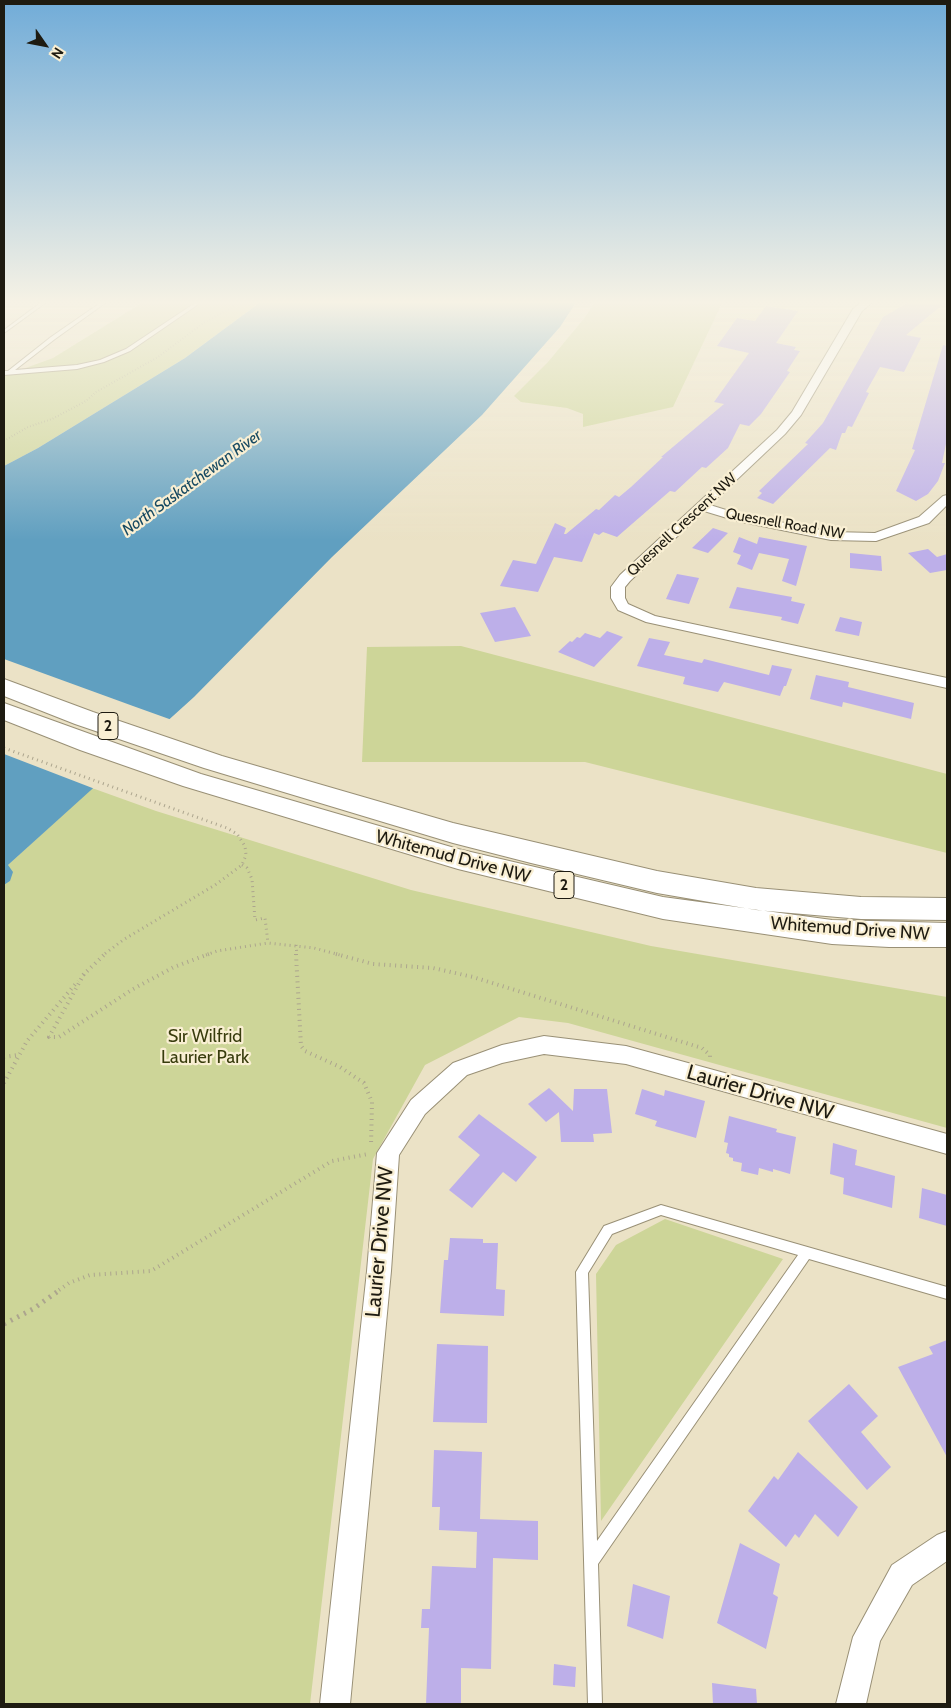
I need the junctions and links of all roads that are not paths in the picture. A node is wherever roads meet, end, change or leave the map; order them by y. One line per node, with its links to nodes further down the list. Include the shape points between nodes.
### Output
1 (816, 381): 3 (street, Quesnell Crescent NW, via 797,413 781,432)
2 (947, 499): 3 (street, Quesnell Road NW, via 924,520 876,537 831,536)
3 (702, 507): 4 (street, Quesnell Crescent NW, via 621,582 617,592 623,608 658,621)
4 (947, 683)
5 (4, 687): 7 (highway, Whitemud Drive NW / 2, via 213,762 461,835 657,882 712,893 813,905)
6 (4, 711): 8 (highway, Whitemud Drive NW / 2, via 192,780 370,835 663,908 832,932)
7 (947, 909)
8 (947, 935)
9 (947, 1144): 14 (street, Laurier Drive NW, via 626,1055 544,1045 502,1054 460,1069 418,1107 388,1153)
10 (807, 1252): 11 (lane); 13 (lane); 13 (lane, via 661,1210 608,1230 582,1272)
11 (947, 1293)
12 (947, 1545): 16 (street, via 902,1576 867,1637)
13 (590, 1563): 15 (lane)
14 (335, 1704)
15 (595, 1704)
16 (851, 1704)

